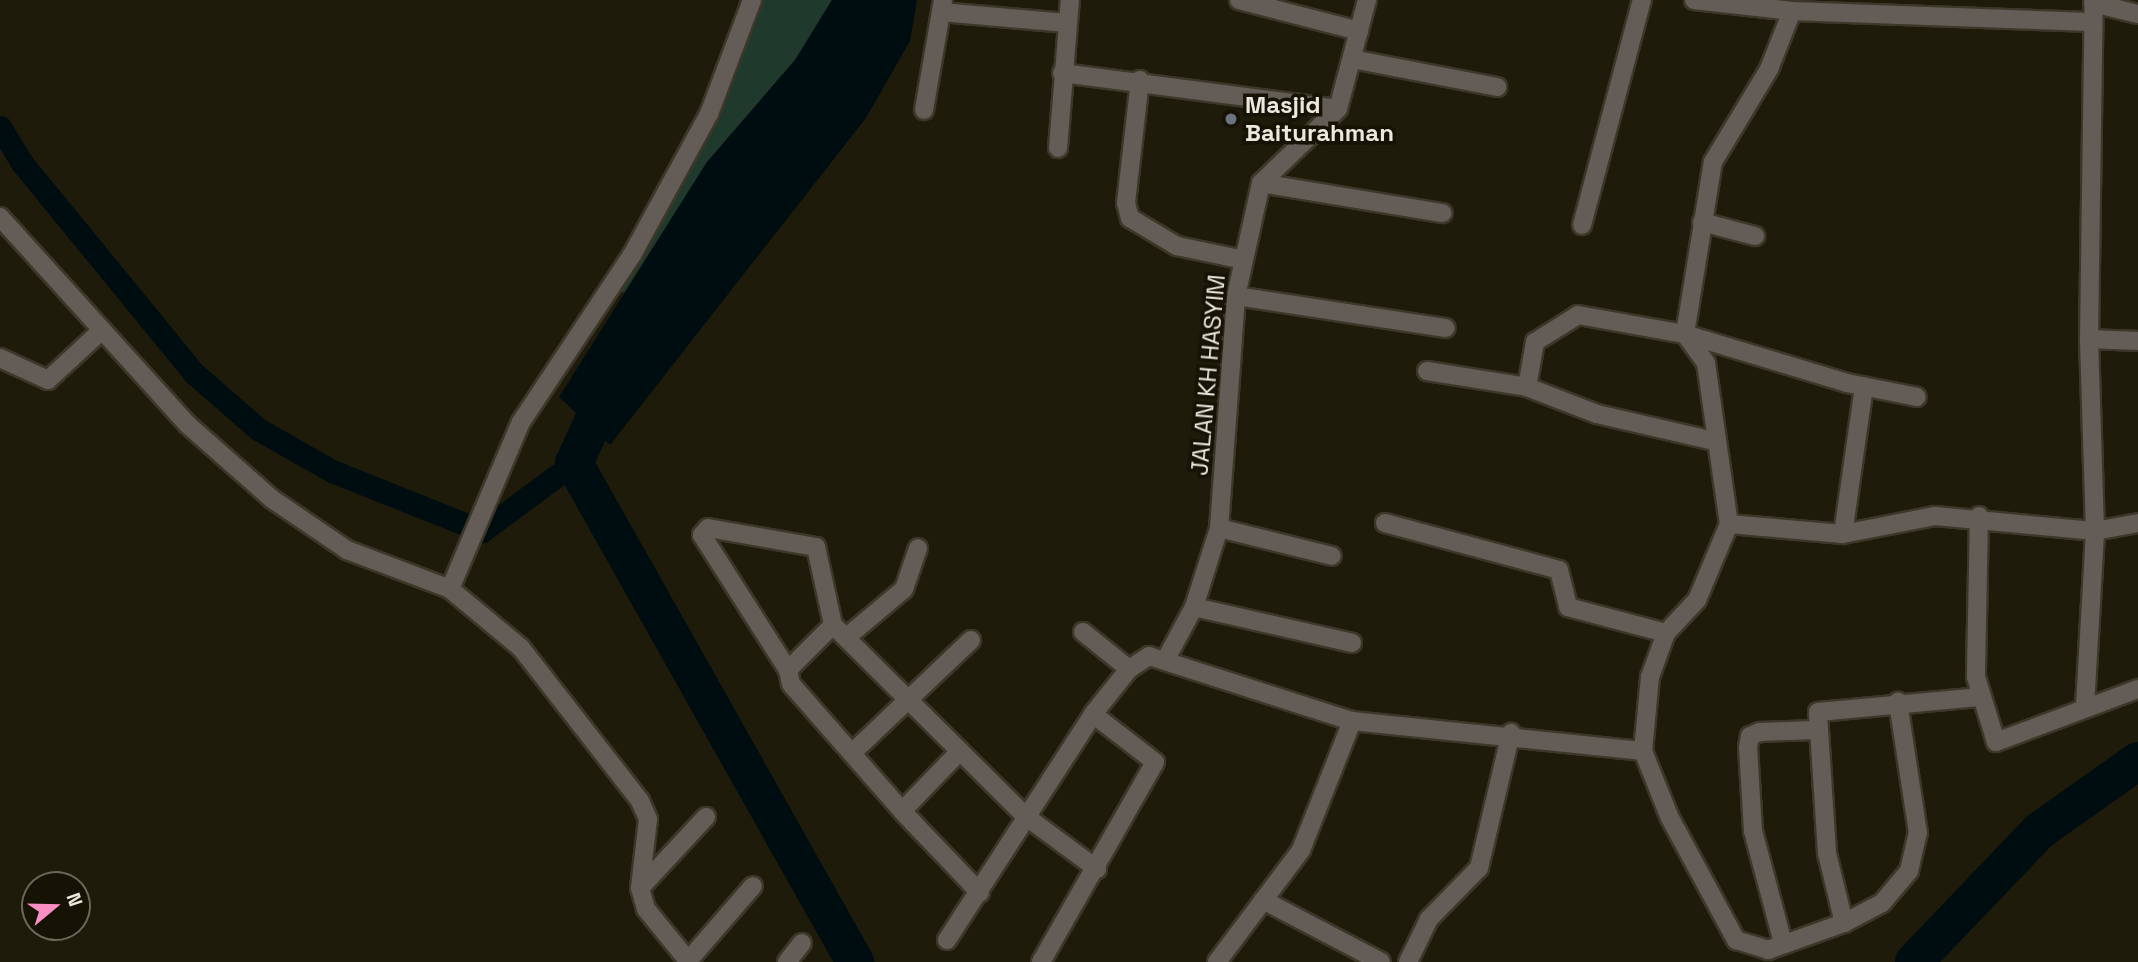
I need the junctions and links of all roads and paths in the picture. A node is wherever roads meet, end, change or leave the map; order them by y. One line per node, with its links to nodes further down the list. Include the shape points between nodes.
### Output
1 (752, 0): 50 (street, via 709,114 632,255 521,422 480,507)
2 (1070, 0): 13 (street)
3 (1239, 0): 14 (street)
4 (1367, 0): 14 (street)
5 (1642, 0): 26 (street)
6 (1694, 0): 10 (street)
7 (2094, 1): 11 (street); 12 (street)
8 (942, 6): 9 (street); 20 (street)
9 (993, 8): 13 (street)
10 (1792, 11): 12 (street); 25 (street, via 1769,69 1713,162)
11 (2138, 14)
12 (2090, 22): 33 (street)
13 (1067, 23): 16 (street)
14 (1359, 31): 15 (street)
15 (1352, 59): 18 (street); 19 (street)
16 (1062, 73): 17 (street); 21 (street)
17 (1140, 80): 19 (street); 28 (street, via 1126,203 1130,218 1177,246)
18 (1497, 87)
19 (1338, 108): 22 (street)
20 (924, 110)
21 (1058, 148)
22 (1261, 183): 23 (street); 28 (street, JALAN KH HASYIM)
23 (1443, 213)
24 (0, 217): 31 (street)
25 (1702, 222): 27 (street); 32 (street)
26 (1582, 225)
27 (1755, 236)
28 (1244, 260): 29 (street, JALAN KH HASYIM)
29 (1236, 296): 30 (street); 45 (street, JALAN KH HASYIM)
30 (1446, 328)
31 (99, 333): 35 (street, via 48,380); 50 (street, via 187,424 272,499 347,550)
32 (1685, 334): 37 (street); 38 (street, via 1571,317 1535,342); 40 (street, via 1706,363)
33 (2089, 339): 34 (street); 46 (street)
34 (2138, 341)
35 (0, 358)
36 (1427, 371): 38 (street)
37 (1864, 386): 39 (street); 47 (street)
38 (1527, 387): 40 (street, via 1597,414)
39 (1917, 397)
40 (1714, 441): 44 (street)
41 (1979, 516): 46 (street); 47 (street, via 1935,516); 62 (street, via 1974,644)
42 (1385, 523): 54 (street, via 1559,570 1568,607)
43 (2138, 523): 46 (street)
44 (1730, 524): 47 (street); 54 (street, via 1697,600)
45 (1219, 528): 49 (street); 51 (street, JALAN KH HASYIM)
46 (2095, 531): 65 (street)
47 (1843, 534)
48 (918, 548): 55 (street, via 904,589)
49 (1332, 556)
50 (450, 589): 78 (street, via 521,648 640,801 648,819)
51 (1194, 607): 57 (street); 58 (street, JALAN KH HASYIM)
52 (833, 625): 55 (street); 60 (street); 60 (street, via 816,547 704,530)
53 (1083, 632): 59 (street)
54 (1666, 634): 71 (street, via 1650,677)
55 (848, 636): 63 (street)
56 (971, 640): 63 (street)
57 (1352, 643)
58 (1167, 657): 59 (street, via 1149,656); 67 (street)
59 (1129, 669): 66 (street)
60 (788, 670): 72 (street, via 796,691)
61 (2138, 689): 65 (street)
62 (1981, 697): 64 (street); 65 (street, via 1991,735 2002,743)
63 (909, 701): 70 (street); 72 (street)
64 (1898, 702): 68 (street, via 1826,707 1814,719); 81 (street, via 1918,851 1882,903)
65 (2085, 706)
66 (1093, 714): 74 (street); 76 (street, via 1155,760)
67 (1352, 720): 69 (street); 80 (street, via 1301,850)
68 (1815, 730): 81 (street, via 1827,853); 84 (street, via 1760,732 1750,736 1748,748 1753,831)
69 (1511, 733): 71 (street); 90 (street, via 1479,868 1429,919)
70 (960, 751): 73 (street); 74 (street)
71 (1643, 751): 84 (street, via 1676,830 1736,940 1754,950)
72 (852, 753): 73 (street)
73 (902, 811): 79 (street)
74 (1024, 815): 76 (street); 79 (street)
75 (706, 817): 78 (street)
76 (1097, 869): 87 (street)
77 (752, 886): 85 (street)
78 (640, 888): 85 (street, via 646,909)
79 (980, 893): 82 (street)
80 (1263, 900): 88 (street); 89 (street)
81 (1844, 923): 84 (street)
82 (947, 940)
83 (802, 943): 86 (street)
84 (1783, 943)
85 (688, 961)
86 (787, 962)
87 (1041, 962)
88 (1217, 962)
89 (1381, 962)
90 (1408, 962)

